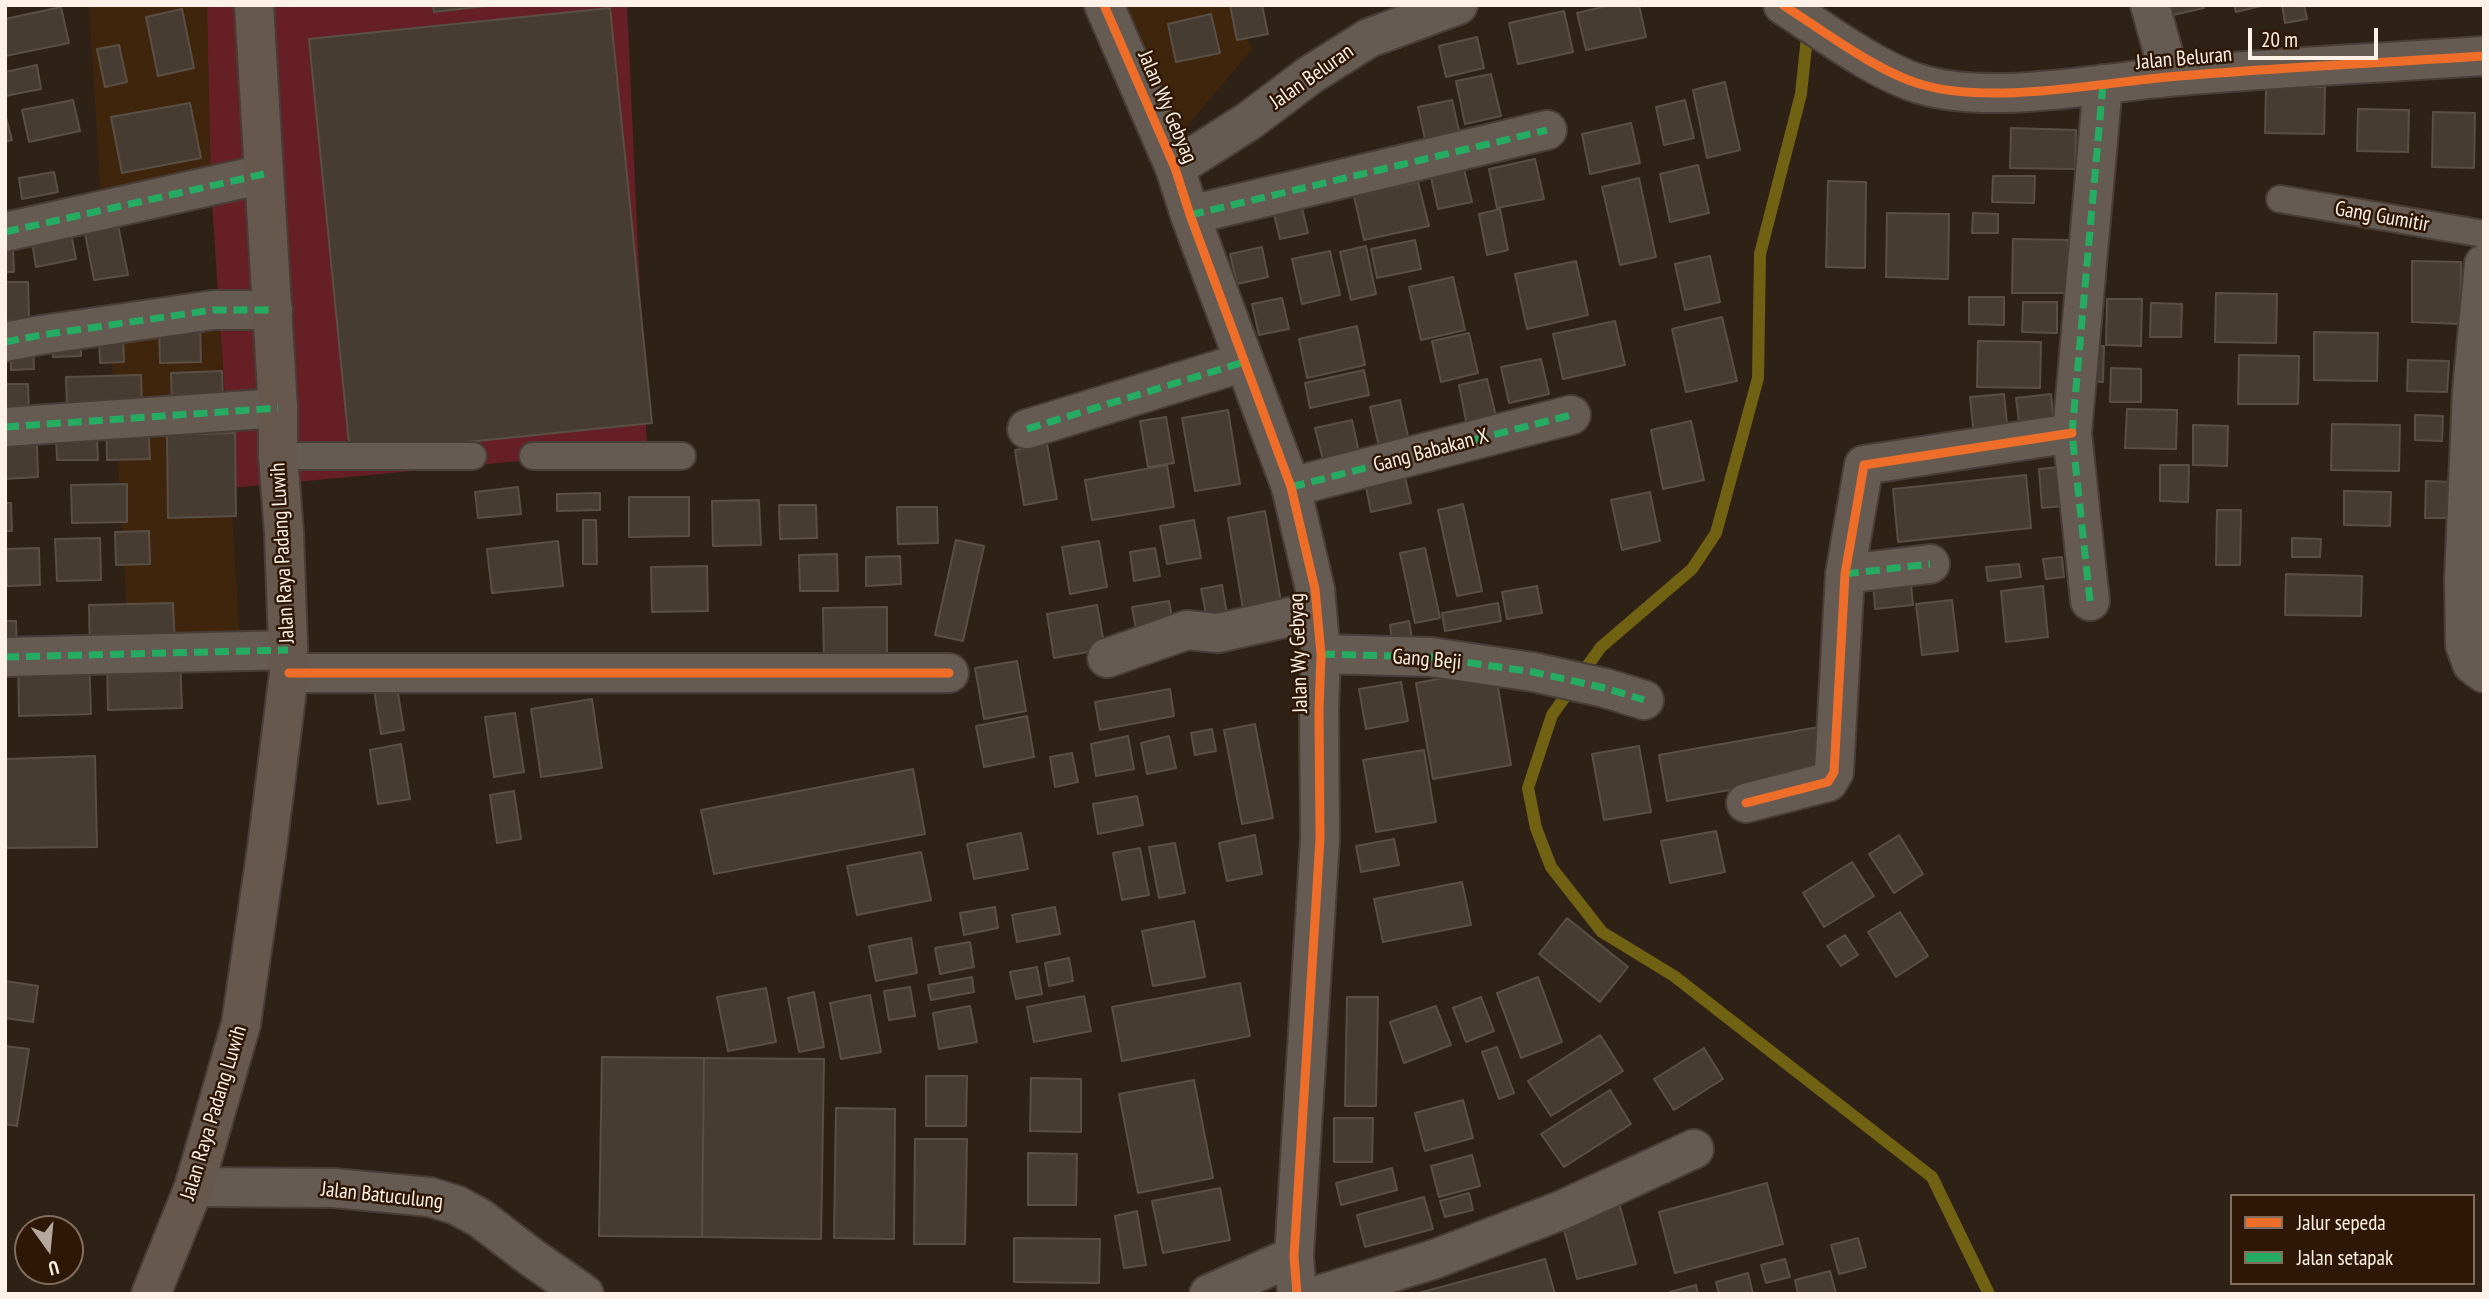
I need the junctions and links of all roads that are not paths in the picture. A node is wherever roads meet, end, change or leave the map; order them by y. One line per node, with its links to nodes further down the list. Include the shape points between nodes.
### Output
1 (254, 5): 11 (main road, Jalan Raya Padang Luwih)
2 (1104, 5): 10 (street, Jalan Wy Gebyag)
3 (1458, 5): 10 (street, Jalan Beluran, via 1368,38)
4 (1783, 5): 8 (street, Jalan Beluran, via 1890,72 1920,84 1953,91 2020,92)
5 (2150, 5): 7 (street)
6 (2484, 56): 7 (street, Jalan Beluran)
7 (2170, 77): 8 (street, Jalan Beluran)
8 (2103, 84): 24 (street)
9 (1547, 130): 13 (street)
10 (1175, 168): 13 (street, Jalan Wy Gebyag)
11 (264, 174): 14 (street); 17 (main road, Jalan Raya Padang Luwih)
12 (2280, 199): 15 (lane, Gang Gumitir)
13 (1190, 215): 19 (street, Jalan Wy Gebyag)
14 (5, 232)
15 (2484, 234)
16 (2484, 264): 39 (street, via 2472,390 2464,578 2465,645 2472,664)
17 (272, 310): 18 (street, via 212,310); 20 (main road, Jalan Raya Padang Luwih)
18 (5, 342)
19 (1244, 362): 23 (street); 29 (street, Jalan Wy Gebyag)
20 (278, 408): 22 (street); 25 (main road, Jalan Raya Padang Luwih)
21 (1571, 415): 29 (street, Gang Babakan X)
22 (5, 427)
23 (1027, 429)
24 (2072, 433): 31 (street, via 1864,465); 32 (street)
25 (278, 456): 26 (lane); 37 (main road, Jalan Raya Padang Luwih)
26 (473, 456)
27 (533, 456): 28 (lane)
28 (682, 456)
29 (1291, 487): 33 (street, Jalan Wy Gebyag)
30 (1930, 565): 31 (street)
31 (1845, 574): 41 (street, via 1834,772 1828,782)
32 (2090, 601)
33 (1317, 611): 34 (street, Jalan Wy Gebyag); 36 (street, via 1218,633 1188,630)
34 (1321, 654): 40 (street, Gang Beji, via 1431,657 1533,673); 44 (street, Jalan Wy Gebyag, via 1320,839)
35 (5, 657): 37 (street)
36 (1107, 658)
37 (289, 661): 38 (street); 43 (main road, Jalan Raya Padang Luwih, via 241,1024)
38 (949, 673)
39 (2484, 673)
40 (1644, 700)
41 (1746, 803)
42 (1693, 1149): 49 (street, via 1486,1240)
43 (194, 1187): 45 (main road, Jalan Raya Padang Luwih); 46 (street, Jalan Batuculung, via 334,1188 430,1197 480,1218)
44 (1294, 1256): 47 (street); 48 (street, Jalan Wy Gebyag)
45 (151, 1294)
46 (584, 1294)
47 (1209, 1294)
48 (1297, 1294)
49 (1322, 1294)

